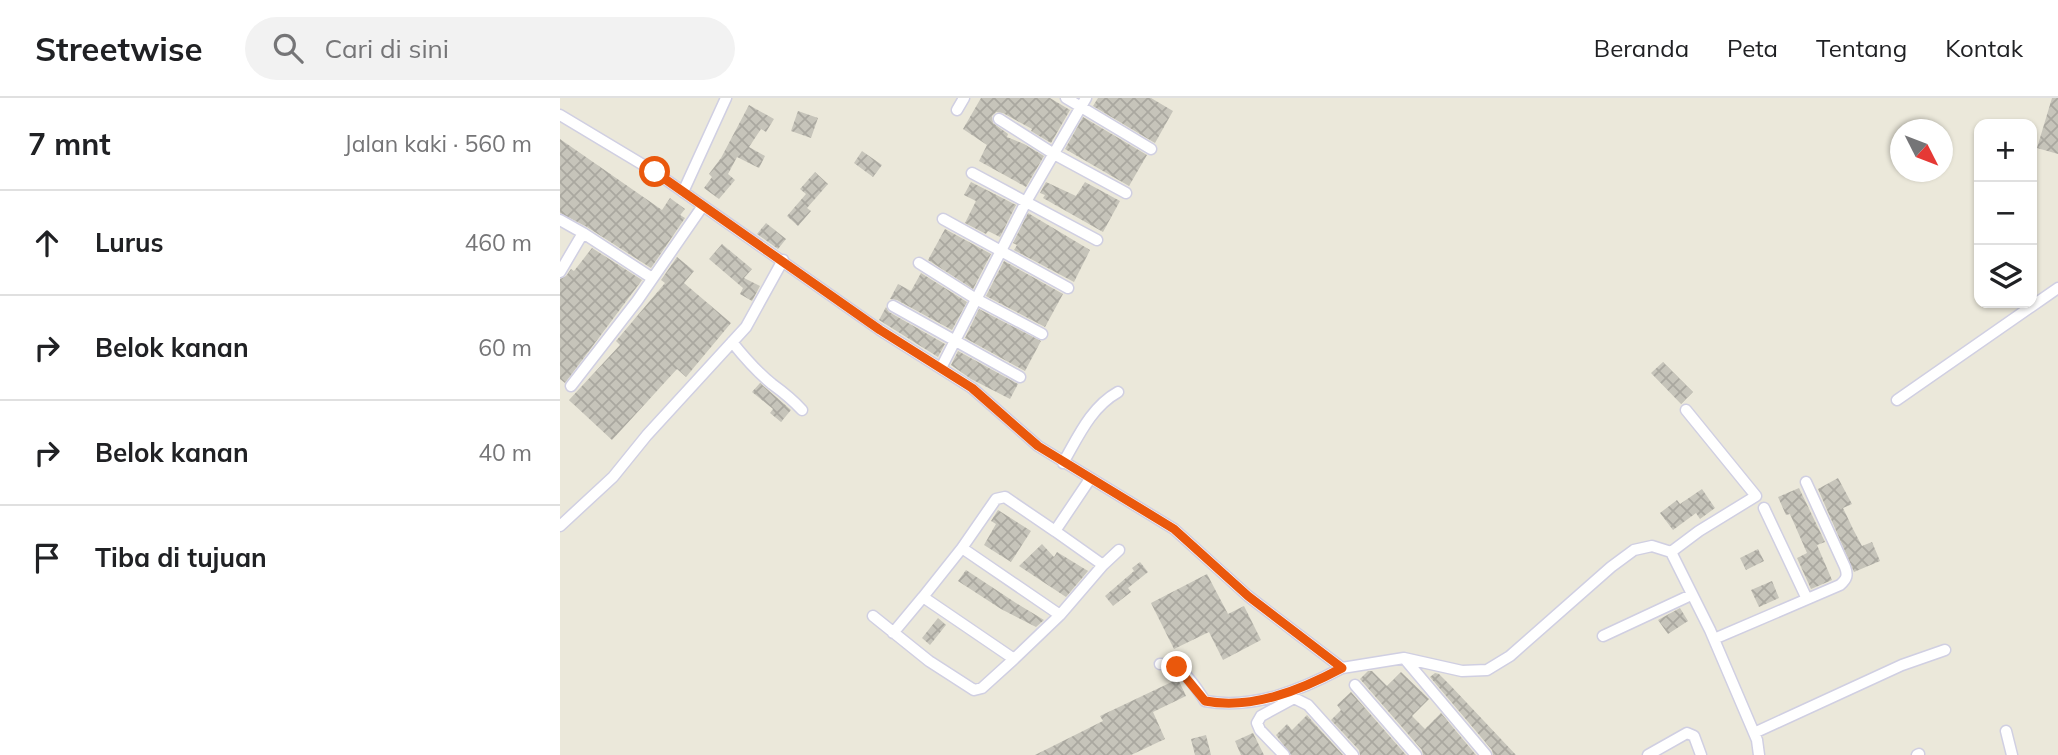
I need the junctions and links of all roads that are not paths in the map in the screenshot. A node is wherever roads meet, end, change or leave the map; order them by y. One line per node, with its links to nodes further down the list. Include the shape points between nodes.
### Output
1 (726, 98): 11 (street)
2 (964, 98): 5 (street)
3 (1066, 98): 4 (street)
4 (1083, 103): 8 (street); 9 (street)
5 (957, 110)
6 (560, 115): 11 (street)
7 (999, 119): 9 (street)
8 (1151, 149)
9 (1055, 153): 12 (street); 13 (street)
10 (972, 173): 13 (street)
11 (683, 192): 14 (street)
12 (1126, 193)
13 (1027, 200): 18 (street); 19 (street)
14 (702, 207): 20 (street); 23 (street)
15 (560, 219): 17 (street)
16 (943, 219): 19 (street)
17 (583, 233): 22 (street); 23 (street)
18 (1097, 240)
19 (1000, 251): 24 (street); 26 (street)
20 (783, 260): 29 (street, via 746,327); 31 (street)
21 (919, 263): 26 (street)
22 (560, 272)
23 (652, 278): 33 (street)
24 (1068, 288)
25 (2058, 288): 35 (street)
26 (976, 299): 28 (street); 30 (street)
27 (893, 306): 30 (street)
28 (1042, 334)
29 (732, 342): 36 (street); 42 (street, via 613,477)
30 (954, 342): 31 (street); 32 (street)
31 (941, 368): 38 (street)
32 (1020, 377)
33 (571, 386)
34 (1118, 392): 38 (street, via 1086,422)
35 (1897, 400)
36 (802, 410)
37 (1686, 410): 46 (street, via 1756,496)
38 (1063, 463): 39 (street)
39 (1090, 479): 43 (street); 60 (street, via 1174,529 1248,596)
40 (1806, 482): 50 (street, via 1847,573 1840,585)
41 (1764, 508): 50 (street)
42 (560, 526)
43 (1055, 531): 44 (street, via 1000,497); 47 (street)
44 (962, 548): 49 (street); 51 (street)
45 (1119, 550): 47 (street)
46 (1671, 552): 48 (street); 57 (street, via 1652,546 1634,550 1510,656 1487,670 1462,671)
47 (1103, 565): 51 (street)
48 (1691, 595): 54 (street); 55 (street)
49 (923, 597): 53 (street); 58 (street)
50 (1807, 599): 55 (street)
51 (1060, 615): 58 (street)
52 (873, 616): 53 (street)
53 (893, 633): 58 (street, via 974,690)
54 (1603, 636)
55 (1714, 639): 63 (street)
56 (1945, 650): 63 (street)
57 (1404, 658): 60 (street); 68 (street)
58 (1014, 659)
59 (1160, 664): 60 (street, via 1177,667 1205,701 1231,704 1303,688)
60 (1342, 668)
61 (1355, 685): 67 (street)
62 (2006, 731): 71 (street)
63 (1754, 733): 64 (street)
64 (1757, 754)
65 (1284, 755): 66 (street, via 1257,723 1261,716 1294,698 1308,705)
66 (1353, 755)
67 (1416, 755)
68 (1486, 755)
69 (1648, 755): 70 (street, via 1688,733 1696,738)
70 (1702, 755)
71 (2012, 755)

